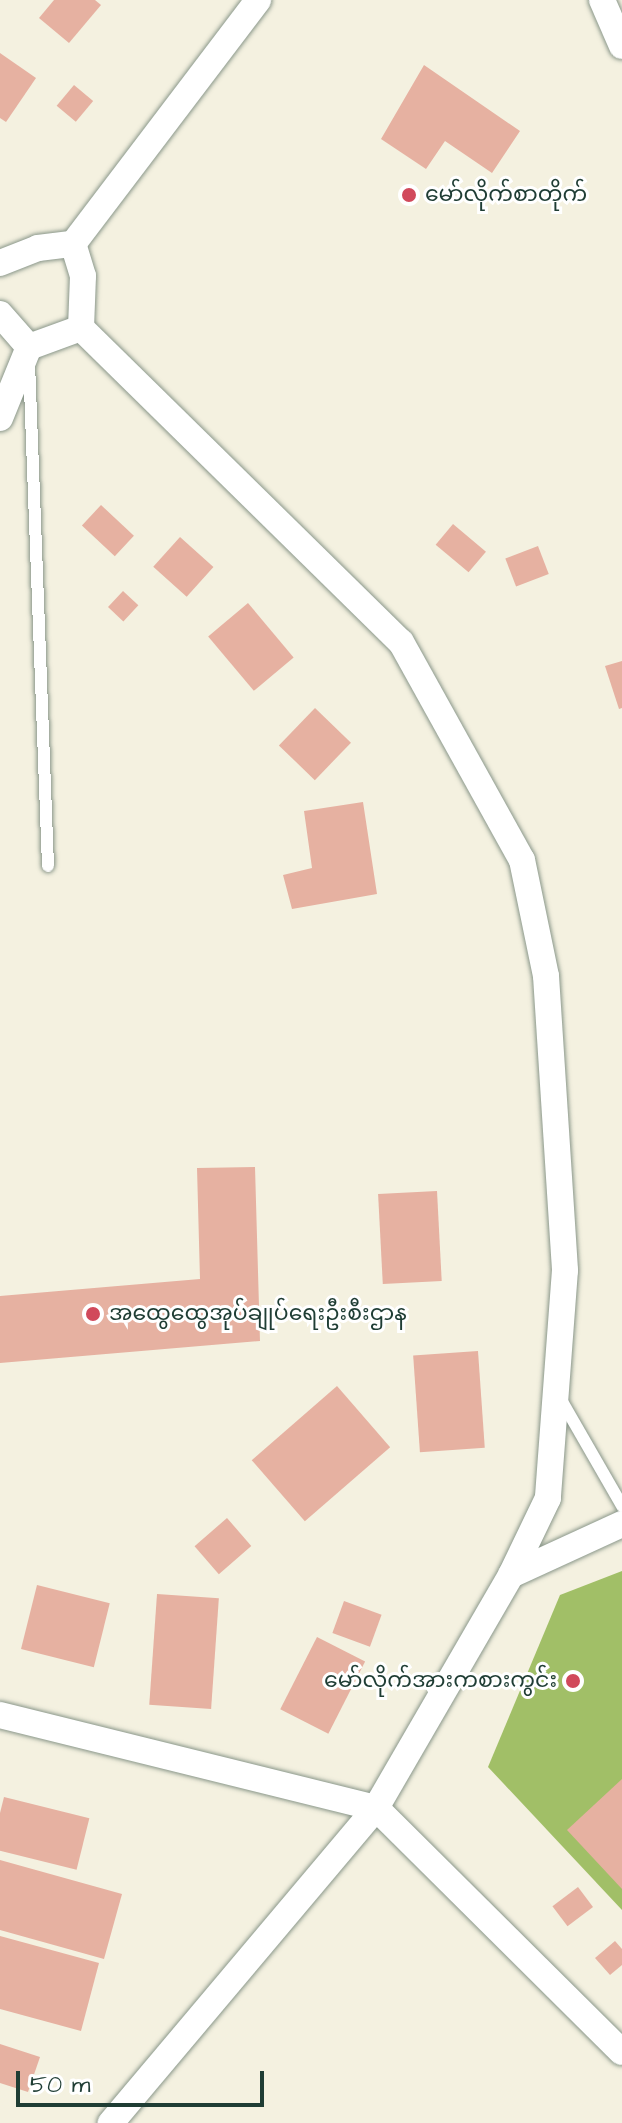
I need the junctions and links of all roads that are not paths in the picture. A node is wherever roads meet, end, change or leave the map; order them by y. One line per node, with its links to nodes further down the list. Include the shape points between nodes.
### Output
1 (258, 0): 4 (street)
2 (602, 0): 3 (street)
3 (622, 46)
4 (73, 244): 5 (street, via 38,248); 7 (street, via 83,276)
5 (0, 263)
6 (0, 314): 8 (street)
7 (81, 328): 8 (street); 11 (street, via 401,642 522,860 546,976 565,1270)
8 (29, 347): 9 (street); 10 (lane)
9 (0, 418)
10 (48, 866)
11 (556, 1391): 12 (lane); 14 (street, via 548,1498)
12 (622, 1506)
13 (622, 1524): 14 (street)
14 (511, 1575): 16 (street)
15 (0, 1715): 16 (street)
16 (376, 1808): 17 (street); 18 (street)
17 (622, 2052)
18 (111, 2123)

